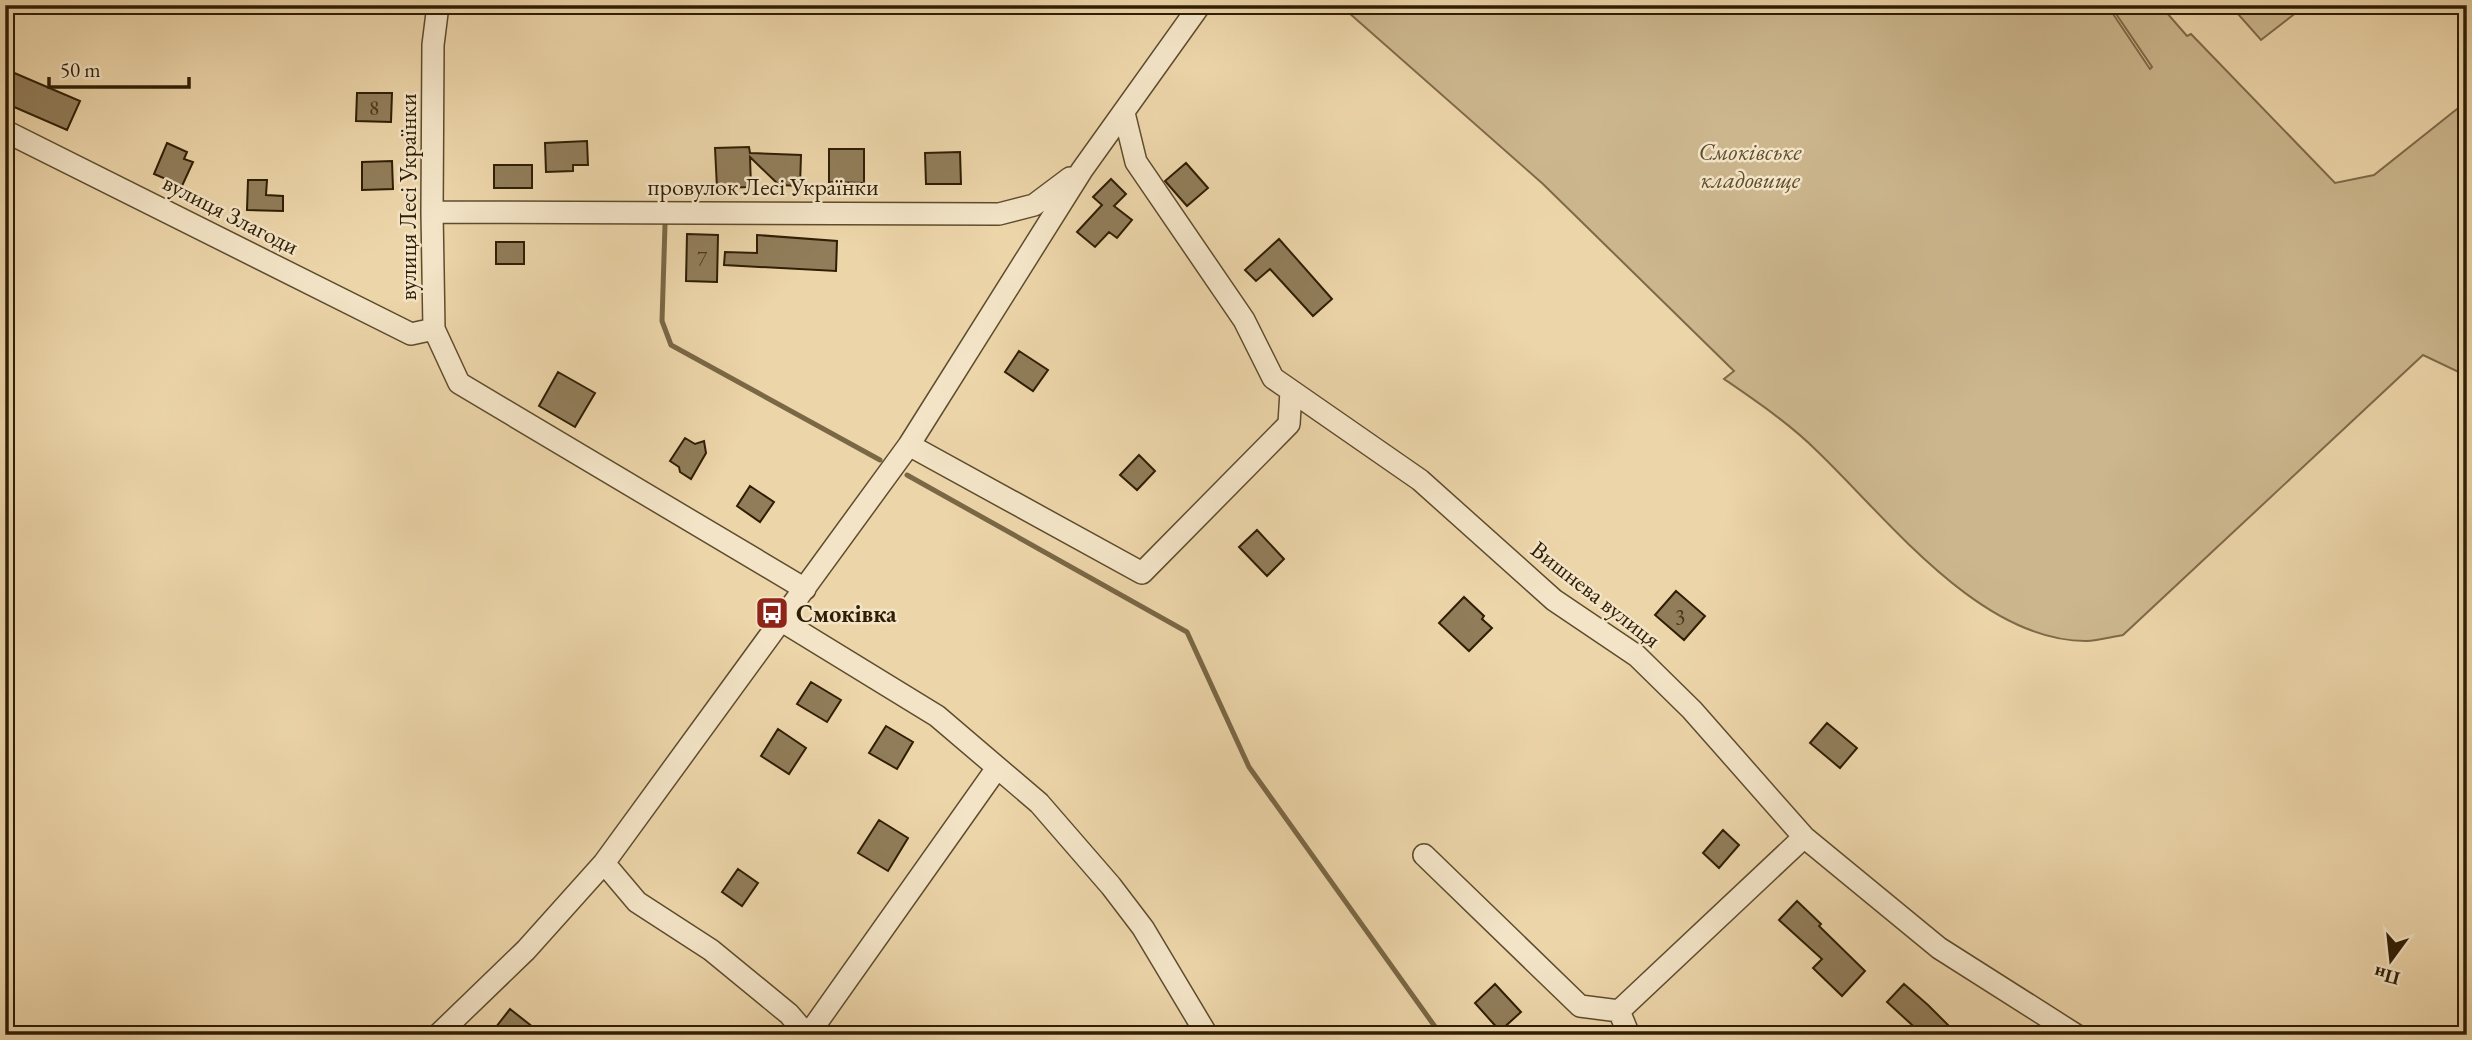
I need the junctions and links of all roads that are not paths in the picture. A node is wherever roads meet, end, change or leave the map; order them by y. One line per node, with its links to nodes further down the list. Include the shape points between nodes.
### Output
1 (438, 5): 6 (street, вулиця Лесі Українки, via 433,45)
2 (1200, 5): 3 (street)
3 (1124, 113): 5 (street); 8 (street, Вишнева вулиця, via 1136,162 1244,320 1273,378)
4 (5, 131): 7 (street, вулиця Злагоди, via 411,334)
5 (1082, 170): 6 (street, провулок Лесі Українки, via 1034,205 999,214); 9 (street)
6 (432, 212): 7 (street, вулиця Лесі Українки)
7 (434, 329): 10 (street, вулиця Лесі Українки, via 459,383)
8 (1291, 391): 9 (street, via 1289,424 1142,573); 13 (street, Вишнева вулиця, via 1420,480 1554,600 1637,656 1692,710)
9 (909, 445): 10 (street)
10 (805, 589): 11 (street)
11 (782, 621): 12 (street, via 937,716); 15 (street)
12 (997, 768): 18 (street); 19 (street, via 1039,803 1111,886 1143,928)
13 (1804, 837): 16 (street); 21 (street, Вишнева вулиця, via 1939,948)
14 (1424, 855): 16 (street, via 1580,1006)
15 (604, 863): 17 (street, via 526,950); 18 (street, via 637,902 711,950 789,1014)
16 (1619, 1011): 20 (street)
17 (438, 1035)
18 (807, 1035)
19 (1207, 1035)
20 (1629, 1035)
21 (2076, 1035)

